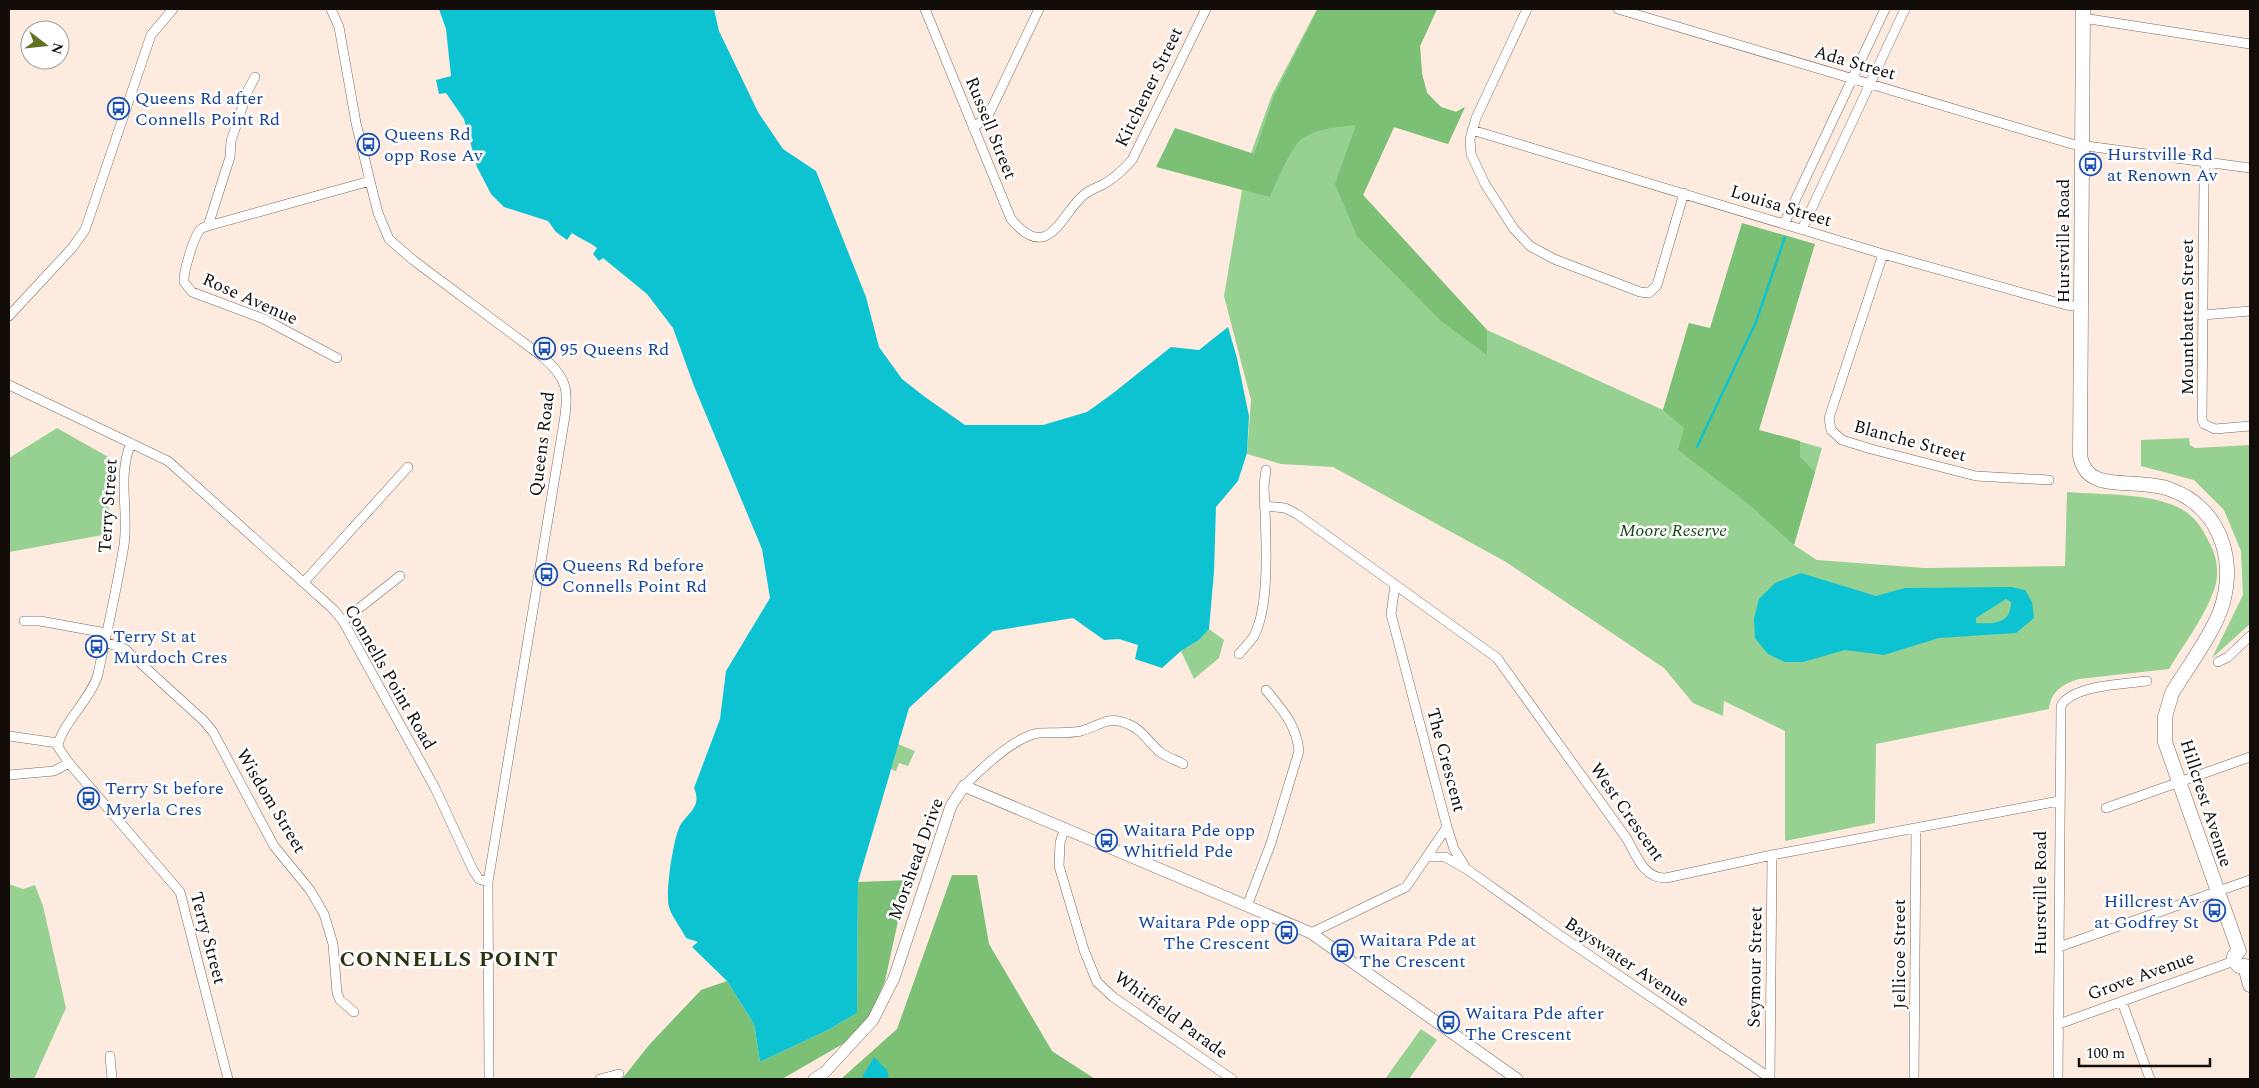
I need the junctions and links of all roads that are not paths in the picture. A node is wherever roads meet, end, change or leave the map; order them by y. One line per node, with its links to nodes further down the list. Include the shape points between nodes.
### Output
1 (173, 9): 30 (street, via 151,35 85,230)
2 (331, 9): 20 (street, Queens Road, via 340,27 356,124)
3 (925, 9): 15 (street, Russell Street)
4 (1038, 9): 15 (street, via 988,116)
5 (1206, 9): 25 (street, Kitchener Street, via 1132,160 1116,177 1084,194 1061,225)
6 (1527, 9): 16 (street)
7 (1618, 9): 13 (street, Ada Street)
8 (1885, 9): 13 (street)
9 (1905, 9): 14 (street)
10 (2083, 13): 11 (street); 17 (main road, Hurstville Road)
11 (2250, 44)
12 (255, 77): 23 (street, Rose Avenue, via 248,90)
13 (1852, 79): 14 (street, Ada Street); 22 (street)
14 (1870, 84): 17 (street, Ada Street, via 2072,144); 24 (street)
15 (974, 128): 25 (street, Russell Street, via 1011,219 1035,236)
16 (1472, 130): 21 (street, Louisa Street); 21 (street, via 1470,150 1485,184 1525,242 1554,259 1640,292 1649,293 1657,285)
17 (2082, 144): 18 (street, Ada Street); 27 (main road, Hurstville Road)
18 (2206, 161): 19 (street, Ada Street); 29 (street, Mountbatten Street)
19 (2250, 168)
20 (370, 181): 23 (street); 68 (street, Queens Road, via 378,213 390,239 413,260 543,357 557,370 567,391)
21 (1684, 193): 22 (street, Louisa Street)
22 (1784, 224): 24 (street, Louisa Street)
23 (208, 226): 31 (street, Rose Avenue, via 197,236 187,264 186,287 264,319)
24 (1802, 229): 26 (street, Louisa Street)
25 (1049, 234)
26 (1883, 254): 27 (street, Louisa Street); 38 (street, Blanche Street, via 1829,418 1831,430 1842,440 1976,476)
27 (2082, 307): 37 (main road, Hurstville Road, via 2080,456)
28 (2250, 311): 29 (street)
29 (2203, 315): 33 (street, Mountbatten Street, via 2204,424 2215,428)
30 (9, 316)
31 (336, 358)
32 (9, 385): 34 (street, Connells Point Road)
33 (2250, 426)
34 (131, 443): 41 (street, Connells Point Road, via 173,464); 46 (street, Terry Street, via 125,456 124,470 124,546)
35 (408, 467): 41 (street)
36 (1266, 470): 39 (street)
37 (2087, 471): 57 (main road, Hillcrest Avenue, via 2101,480 2142,483 2168,488 2185,496 2209,515 2223,541 2228,573 2222,606 2216,622 2172,693 2165,717 2165,742)
38 (2049, 480)
39 (1264, 506): 42 (street, West Crescent, via 1285,508 1296,514); 47 (street, via 1266,579 1262,607 1254,636)
40 (400, 576): 44 (street)
41 (304, 582): 44 (street, Connells Point Road)
42 (1395, 585): 61 (street, The Crescent, via 1391,614); 64 (street, West Crescent, via 1497,658 1651,875 1666,878)
43 (24, 621): 46 (street, Wisdom Street, via 40,620)
44 (343, 621): 68 (street, Connells Point Road, via 435,788 473,870 479,879)
45 (2250, 636): 48 (street)
46 (105, 637): 52 (street, Terry Street, via 92,690); 76 (street, Wisdom Street, via 125,649 209,726 274,846 317,900 331,936 337,993)
47 (1239, 654)
48 (2218, 662)
49 (2146, 681): 59 (street, Hurstville Road, via 2076,692 2060,706)
50 (1266, 690): 70 (street, via 1291,721 1299,751 1271,843)
51 (9, 736): 52 (street)
52 (58, 743): 54 (street, Terry Street, via 60,752)
53 (2250, 757): 57 (street)
54 (69, 763): 56 (street, via 54,771); 81 (street, Terry Street, via 180,892)
55 (1184, 764): 58 (street, Morshead Drive, via 1160,752 1142,730 1108,720 1083,730 1063,734 1038,733 1025,738)
56 (9, 775)
57 (2178, 783): 60 (street); 69 (main road, Hillcrest Avenue)
58 (964, 786): 63 (street); 84 (street, Morshead Drive, via 948,813 894,978 873,1020 825,1072)
59 (2059, 801): 62 (street, West Crescent); 72 (street, Hurstville Road)
60 (2106, 808)
61 (1447, 827): 65 (street, The Crescent); 66 (street, Bayswater Avenue, via 1454,849)
62 (1916, 829): 64 (street, West Crescent); 88 (street, Jellicoe Street)
63 (1064, 830): 70 (street); 85 (street, Whitfield Parade, via 1059,866 1097,982)
64 (1772, 855): 87 (street, Seymour Street)
65 (1427, 857): 66 (street, Bayswater Avenue, via 1445,857); 71 (street, The Crescent, via 1410,884 1401,890)
66 (1468, 870): 87 (street, Bayswater Avenue)
67 (2250, 880): 69 (street)
68 (488, 882): 82 (street)
69 (2217, 892): 72 (street); 73 (main road, Hillcrest Avenue)
70 (1247, 906): 71 (street)
71 (1311, 933): 86 (street)
72 (2059, 947): 77 (street, Hurstville Road)
73 (2245, 958): 74 (main road, Hillcrest Avenue); 75 (street, Grove Avenue)
74 (2250, 985)
75 (2122, 1002): 77 (street, Grove Avenue); 90 (street)
76 (354, 1012)
77 (2059, 1024): 89 (street, Hurstville Road)
78 (110, 1056): 80 (street)
79 (619, 1074): 83 (street)
80 (112, 1079)
81 (228, 1079)
82 (489, 1079)
83 (600, 1079)
84 (814, 1079)
85 (1232, 1079)
86 (1517, 1079)
87 (1770, 1079)
88 (1914, 1079)
89 (2058, 1079)
90 (2150, 1079)

